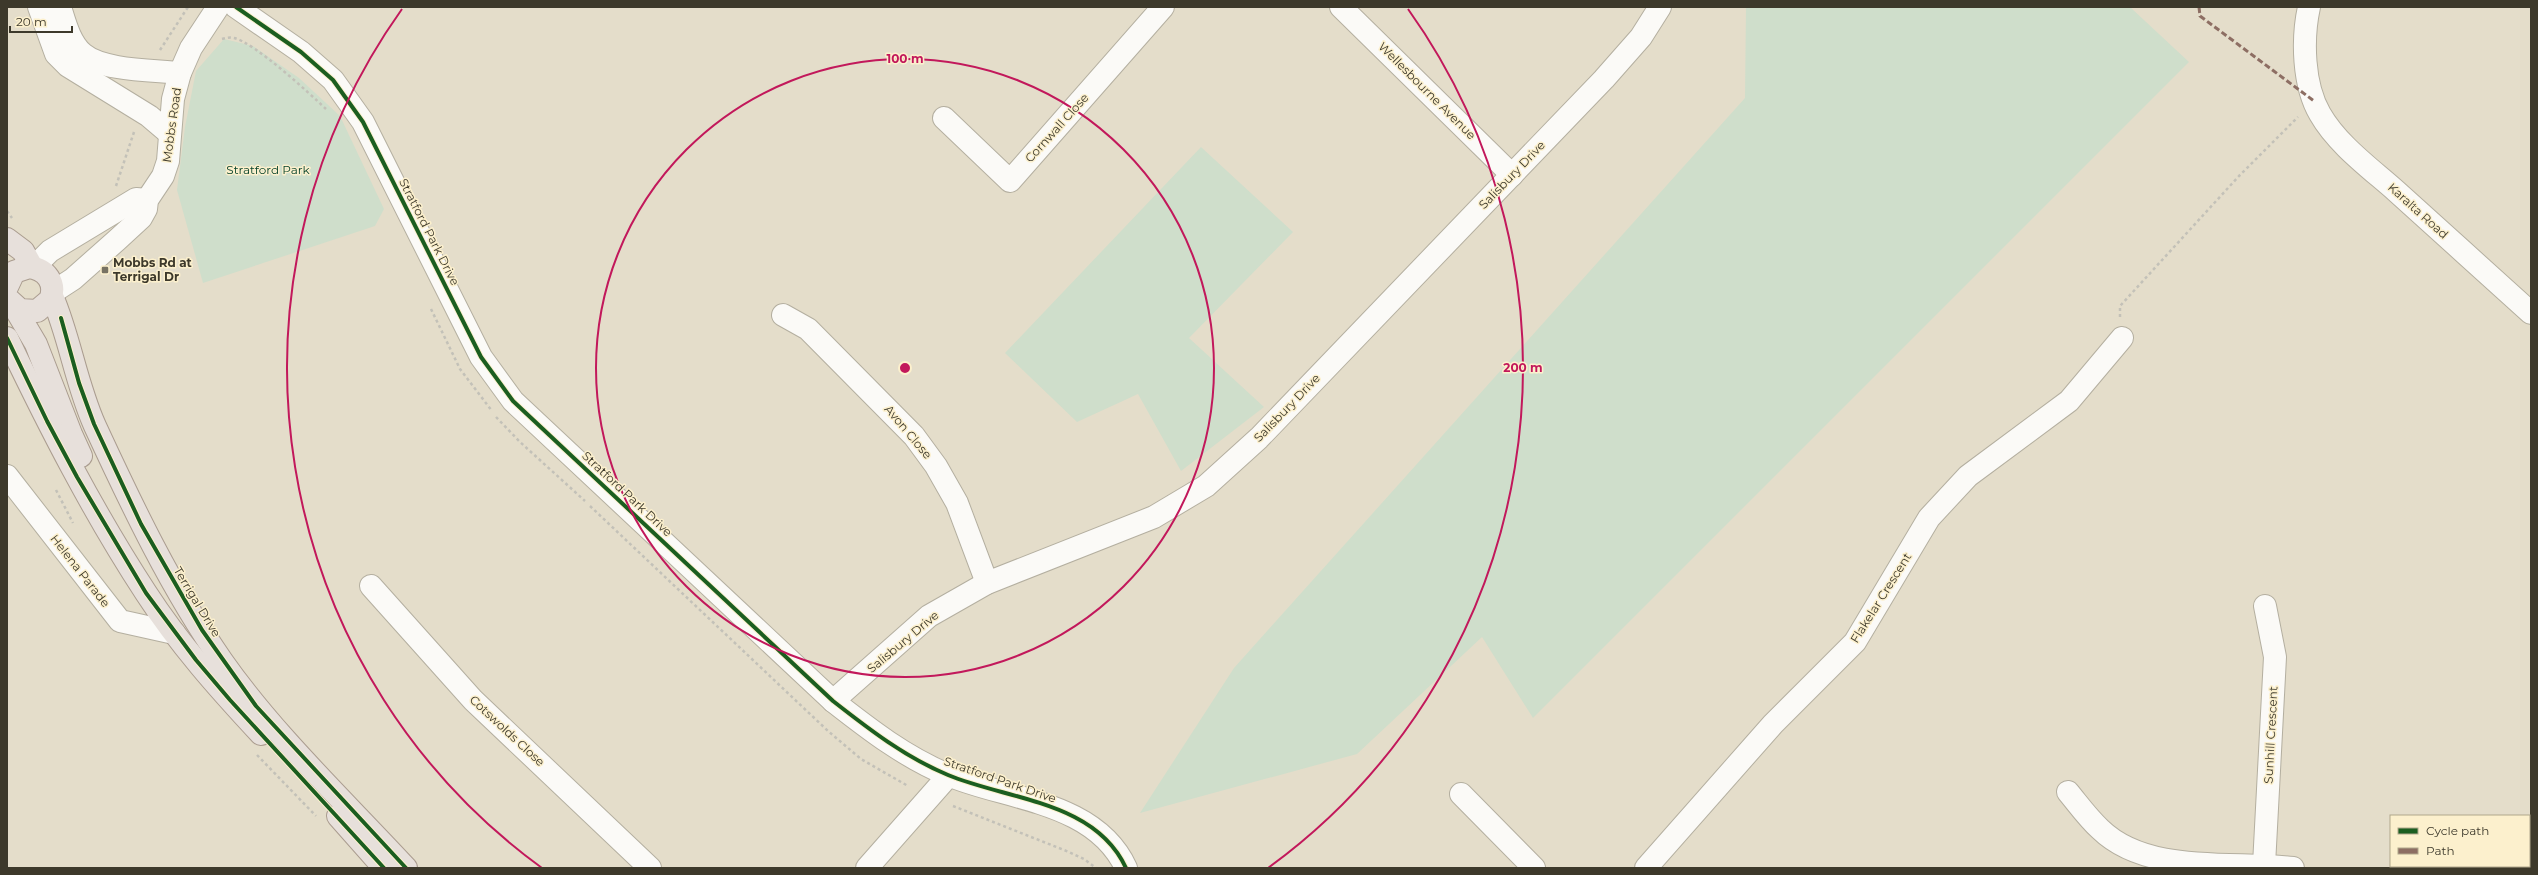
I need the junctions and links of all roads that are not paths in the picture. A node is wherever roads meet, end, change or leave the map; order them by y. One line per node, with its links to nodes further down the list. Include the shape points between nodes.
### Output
1 (39, 7): 11 (street, via 56,54 68,66 149,116)
2 (60, 7): 9 (street, via 73,41 83,54 94,61 107,65)
3 (218, 7): 9 (street, Mobbs Road, via 191,48)
4 (236, 7): 30 (street, Stratford Park Drive, via 301,52 333,80 363,122 481,357 513,401)
5 (1164, 7): 10 (street, Cornwall Close, via 1010,180)
6 (1341, 7): 12 (street, Wellesbourne Avenue)
7 (1660, 7): 12 (street, Salisbury Drive, via 1640,37 1609,73)
8 (2309, 7): 19 (street, Karalta Road, via 2306,46 2314,101 2320,114 2358,157)
9 (180, 73): 11 (street, Mobbs Road, via 173,99)
10 (944, 118)
11 (169, 133): 13 (street, Mobbs Road, via 168,161 164,176)
12 (1512, 175): 26 (street, Salisbury Drive, via 1258,438 1206,486 1154,517)
13 (147, 200): 15 (street, via 136,200 50,251); 16 (street, Mobbs Road, via 141,218)
14 (10, 229): 15 (main road)
15 (33, 267): 17 (main road, via 49,277); 18 (main road, via 25,267 14,272)
16 (73, 279): 17 (street, Mobbs Road); 21 (street, via 65,296)
17 (52, 294): 18 (main road, via 45,307 33,312 20,310); 21 (main road, Terrigal Drive)
18 (9, 295): 25 (main road, via 36,344 71,434 122,535)
19 (2531, 313)
20 (783, 315): 26 (street, Avon Close, via 808,329 914,436 936,466 957,503)
21 (61, 318): 37 (main road, Terrigal Drive, via 79,383 94,424 141,524 202,630 256,706)
22 (7, 338): 25 (main road, via 46,421 112,539)
23 (2122, 338): 35 (street, Flakelar Crescent, via 2069,402 1968,476 1929,518 1855,642 1774,724)
24 (7, 476): 29 (street, Helena Parade, via 120,622)
25 (126, 558): 29 (main road, via 146,593)
26 (987, 583): 30 (street, Salisbury Drive, via 929,616)
27 (371, 586): 38 (street, Cotswolds Close, via 473,700)
28 (2265, 606): 34 (street, Sunhill Crescent, via 2274,657)
29 (174, 633): 36 (main road, via 230,700)
30 (833, 701): 31 (street, Stratford Park Drive, via 888,744)
31 (949, 775): 39 (street); 40 (street, Stratford Park Drive, via 1048,805 1086,824 1119,852)
32 (2068, 792): 34 (street, via 2100,830 2136,853 2196,863)
33 (1461, 794): 41 (street)
34 (2264, 865): 42 (street)
35 (1652, 866)
36 (384, 868)
37 (406, 868)
38 (650, 868)
39 (867, 868)
40 (1126, 868)
41 (1534, 868)
42 (2293, 868)

